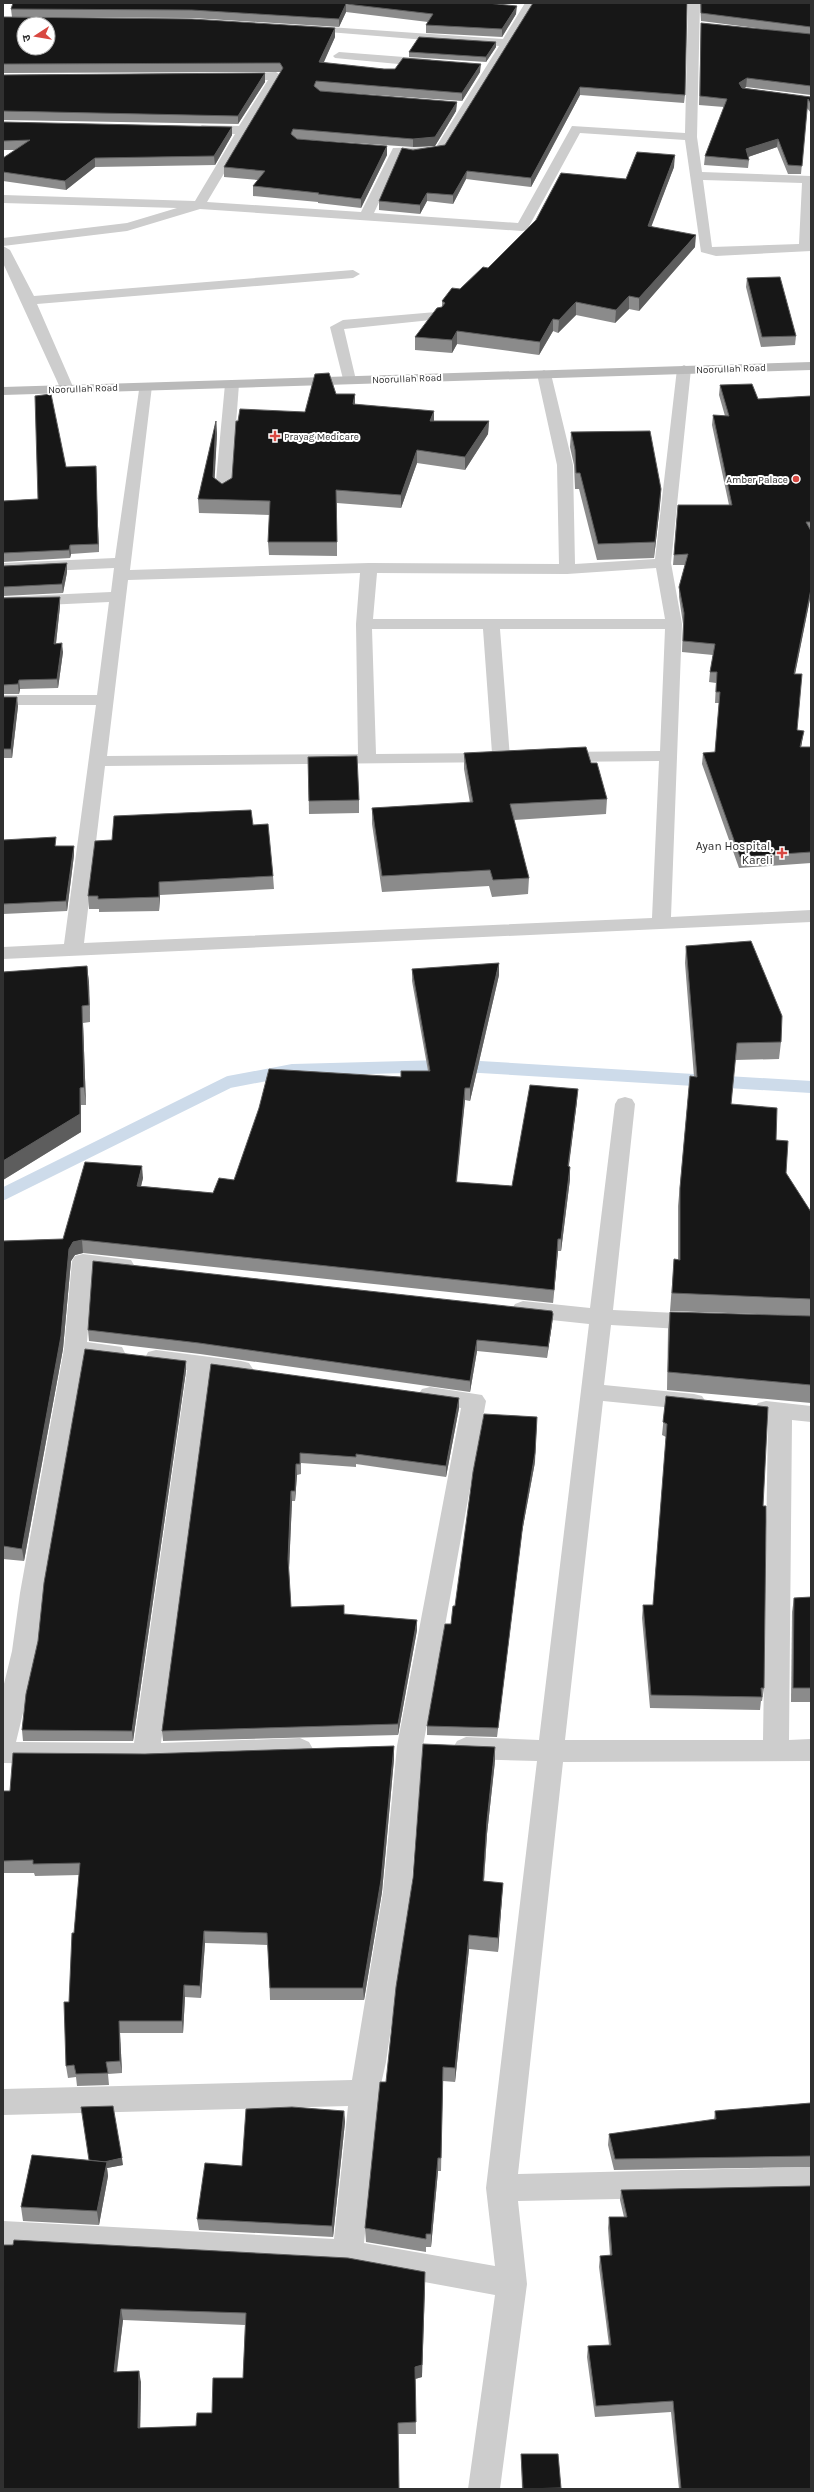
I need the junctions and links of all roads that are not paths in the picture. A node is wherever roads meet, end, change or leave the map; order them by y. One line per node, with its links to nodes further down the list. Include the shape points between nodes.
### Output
1 (694, 3): 4 (street)
2 (529, 6): 3 (street); 7 (street)
3 (512, 8)
4 (693, 25): 6 (street); 17 (street)
5 (291, 26): 7 (street)
6 (709, 27)
7 (507, 43): 11 (street)
8 (339, 56): 9 (street)
9 (442, 64)
10 (474, 67): 11 (street)
11 (490, 68): 14 (street)
12 (225, 77): 16 (street, via 276,76)
13 (451, 106): 14 (street)
14 (466, 107): 19 (street, via 440,150)
15 (189, 128): 16 (street)
16 (243, 130): 22 (street)
17 (691, 137): 20 (street); 23 (street, via 576,129 561,152 538,203 522,227)
18 (382, 150): 19 (street)
19 (397, 152): 23 (street)
20 (698, 176): 25 (street, via 706,249 716,252); 25 (street, via 809,179)
21 (3, 199): 22 (street)
22 (199, 205): 23 (street); 24 (street, via 127,227)
23 (366, 216)
24 (3, 242)
25 (808, 247)
26 (3, 250): 28 (street)
27 (353, 274): 28 (street)
28 (29, 301): 36 (street)
29 (436, 316): 33 (street, via 343,324 337,327)
30 (811, 366): 31 (main road, Noorullah Road)
31 (684, 370): 32 (main road, Noorullah Road); 39 (street)
32 (544, 374): 33 (main road, Noorullah Road); 43 (street, via 565,465)
33 (349, 380): 34 (main road, Noorullah Road)
34 (232, 384): 35 (main road, Noorullah Road); 38 (street)
35 (145, 386): 36 (main road, Noorullah Road); 42 (street)
36 (67, 389): 37 (main road, Noorullah Road)
37 (3, 391)
38 (223, 491)
39 (663, 562): 43 (street); 48 (street)
40 (3, 568): 42 (street)
41 (369, 568): 42 (street); 43 (street); 46 (street)
42 (122, 569): 44 (street)
43 (567, 569)
44 (118, 597): 45 (street); 50 (street)
45 (3, 602)
46 (364, 624): 47 (street); 53 (street)
47 (491, 624): 48 (street); 53 (street, via 509,758)
48 (674, 624): 51 (street)
49 (3, 700): 50 (street)
50 (105, 700): 54 (street)
51 (667, 756): 52 (street); 56 (street)
52 (541, 758)
53 (367, 759): 54 (street)
54 (97, 760): 57 (street)
55 (811, 916): 56 (street)
56 (661, 924): 57 (street)
57 (73, 951): 58 (street)
58 (3, 953)
59 (625, 1104): 62 (street)
60 (147, 1268): 64 (street, via 83,1261)
61 (504, 1307): 62 (street)
62 (600, 1317): 63 (street); 68 (street)
63 (717, 1322)
64 (75, 1349): 65 (street); 73 (street, via 32,1593 25,1651)
65 (200, 1363): 66 (street); 80 (street)
66 (263, 1372)
67 (403, 1391): 74 (street, via 474,1401)
68 (592, 1392): 69 (street); 78 (street)
69 (717, 1404)
70 (741, 1407): 71 (street)
71 (780, 1411): 72 (street); 76 (street)
72 (811, 1414)
73 (3, 1741)
74 (418, 1747): 78 (street); 81 (street, via 372,2062)
75 (325, 1748): 80 (street)
76 (776, 1750): 77 (street); 78 (street)
77 (811, 1750)
78 (551, 1751): 84 (street)
79 (3, 1752): 80 (street)
80 (146, 1754)
81 (364, 2093): 82 (street); 86 (street)
82 (3, 2102)
83 (811, 2181): 84 (street)
84 (501, 2188): 87 (street)
85 (3, 2235): 86 (street)
86 (348, 2254): 87 (street)
87 (512, 2284): 88 (street)
88 (484, 2489)

